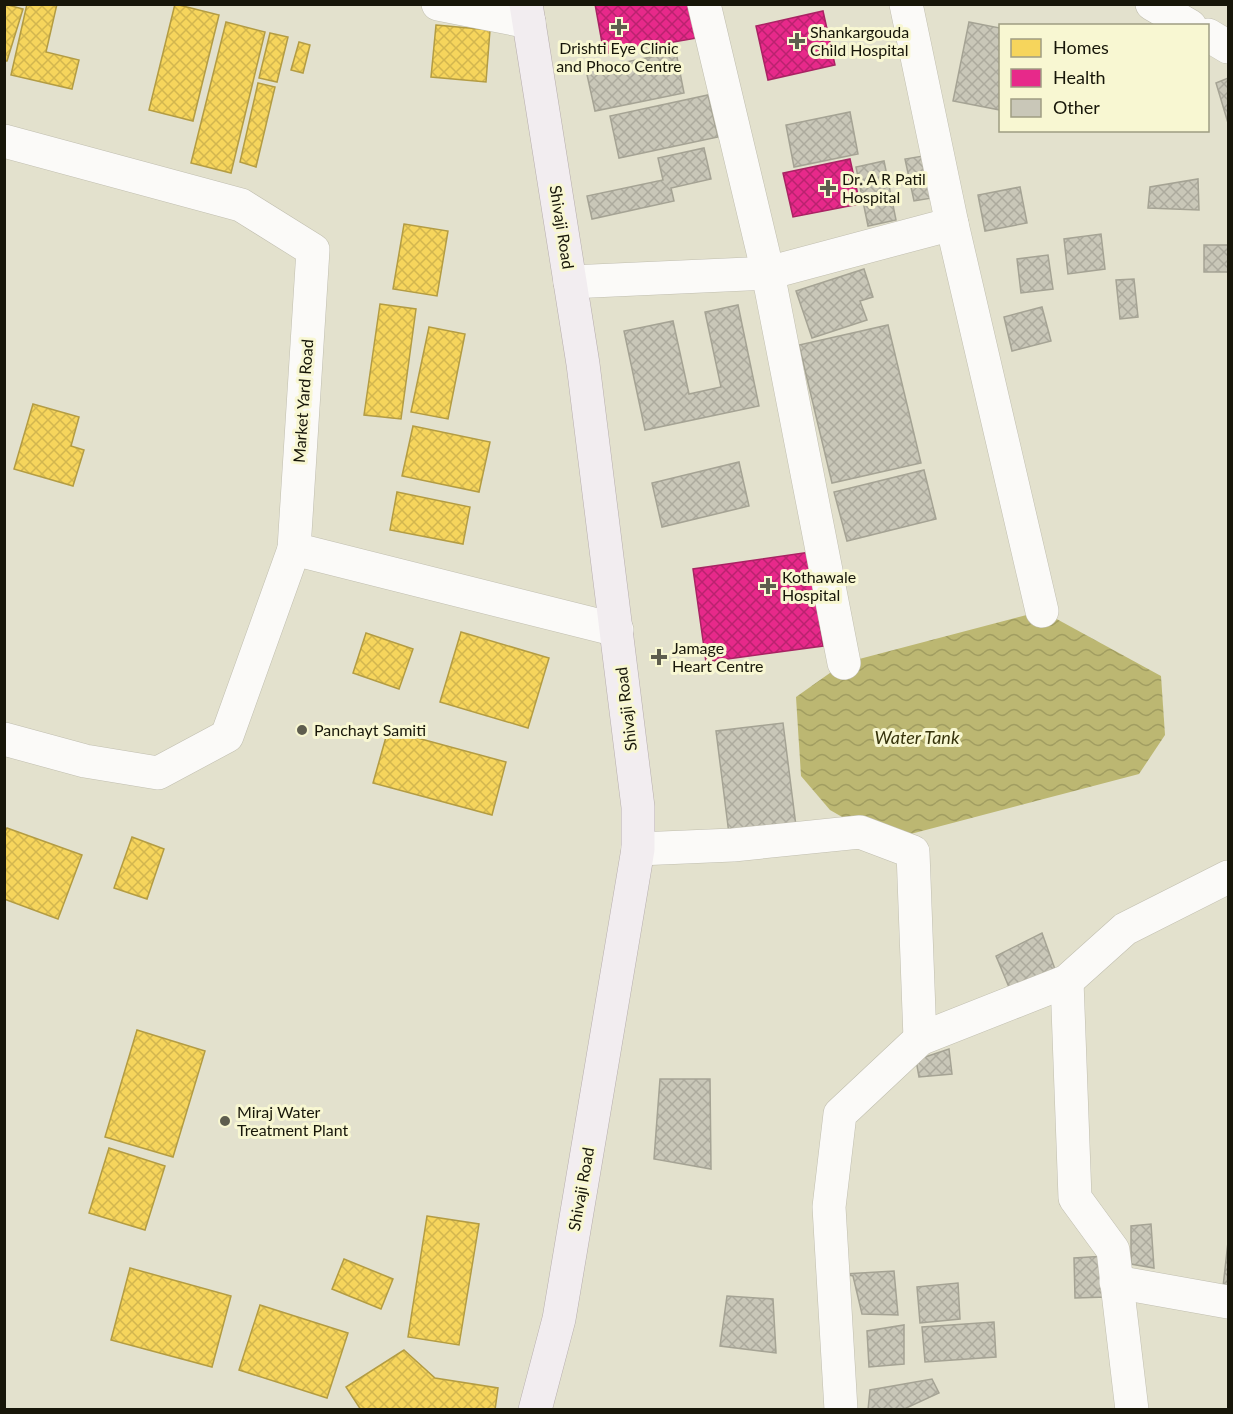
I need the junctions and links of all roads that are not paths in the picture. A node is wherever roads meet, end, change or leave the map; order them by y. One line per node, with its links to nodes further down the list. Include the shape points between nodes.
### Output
1 (438, 4): 5 (street)
2 (704, 4): 11 (street)
3 (906, 4): 10 (street)
4 (1152, 4): 6 (street)
5 (527, 13): 12 (main road, Shivaji Road)
6 (1187, 24)
7 (1209, 36): 8 (street)
8 (1228, 47)
9 (4, 141): 13 (street, Market Yard Road, via 241,205 313,250)
10 (952, 224): 11 (street); 14 (street)
11 (768, 273): 12 (street); 16 (street)
12 (570, 282): 15 (main road, Shivaji Road)
13 (294, 549): 15 (street); 17 (street, via 226,736 158,772 85,761)
14 (1042, 611)
15 (617, 630): 18 (main road, Shivaji Road, via 638,807)
16 (844, 663)
17 (4, 739)
18 (638, 849): 21 (street, via 733,845 860,832 913,852); 24 (main road, Shivaji Road, via 559,1319)
19 (1228, 877): 20 (street, via 1125,929)
20 (1067, 981): 21 (street); 22 (street, via 1075,1198 1113,1250)
21 (920, 1039): 25 (street, via 840,1113 829,1207)
22 (1116, 1282): 23 (street); 26 (street)
23 (1228, 1302)
24 (535, 1410)
25 (841, 1410)
26 (1132, 1410)

